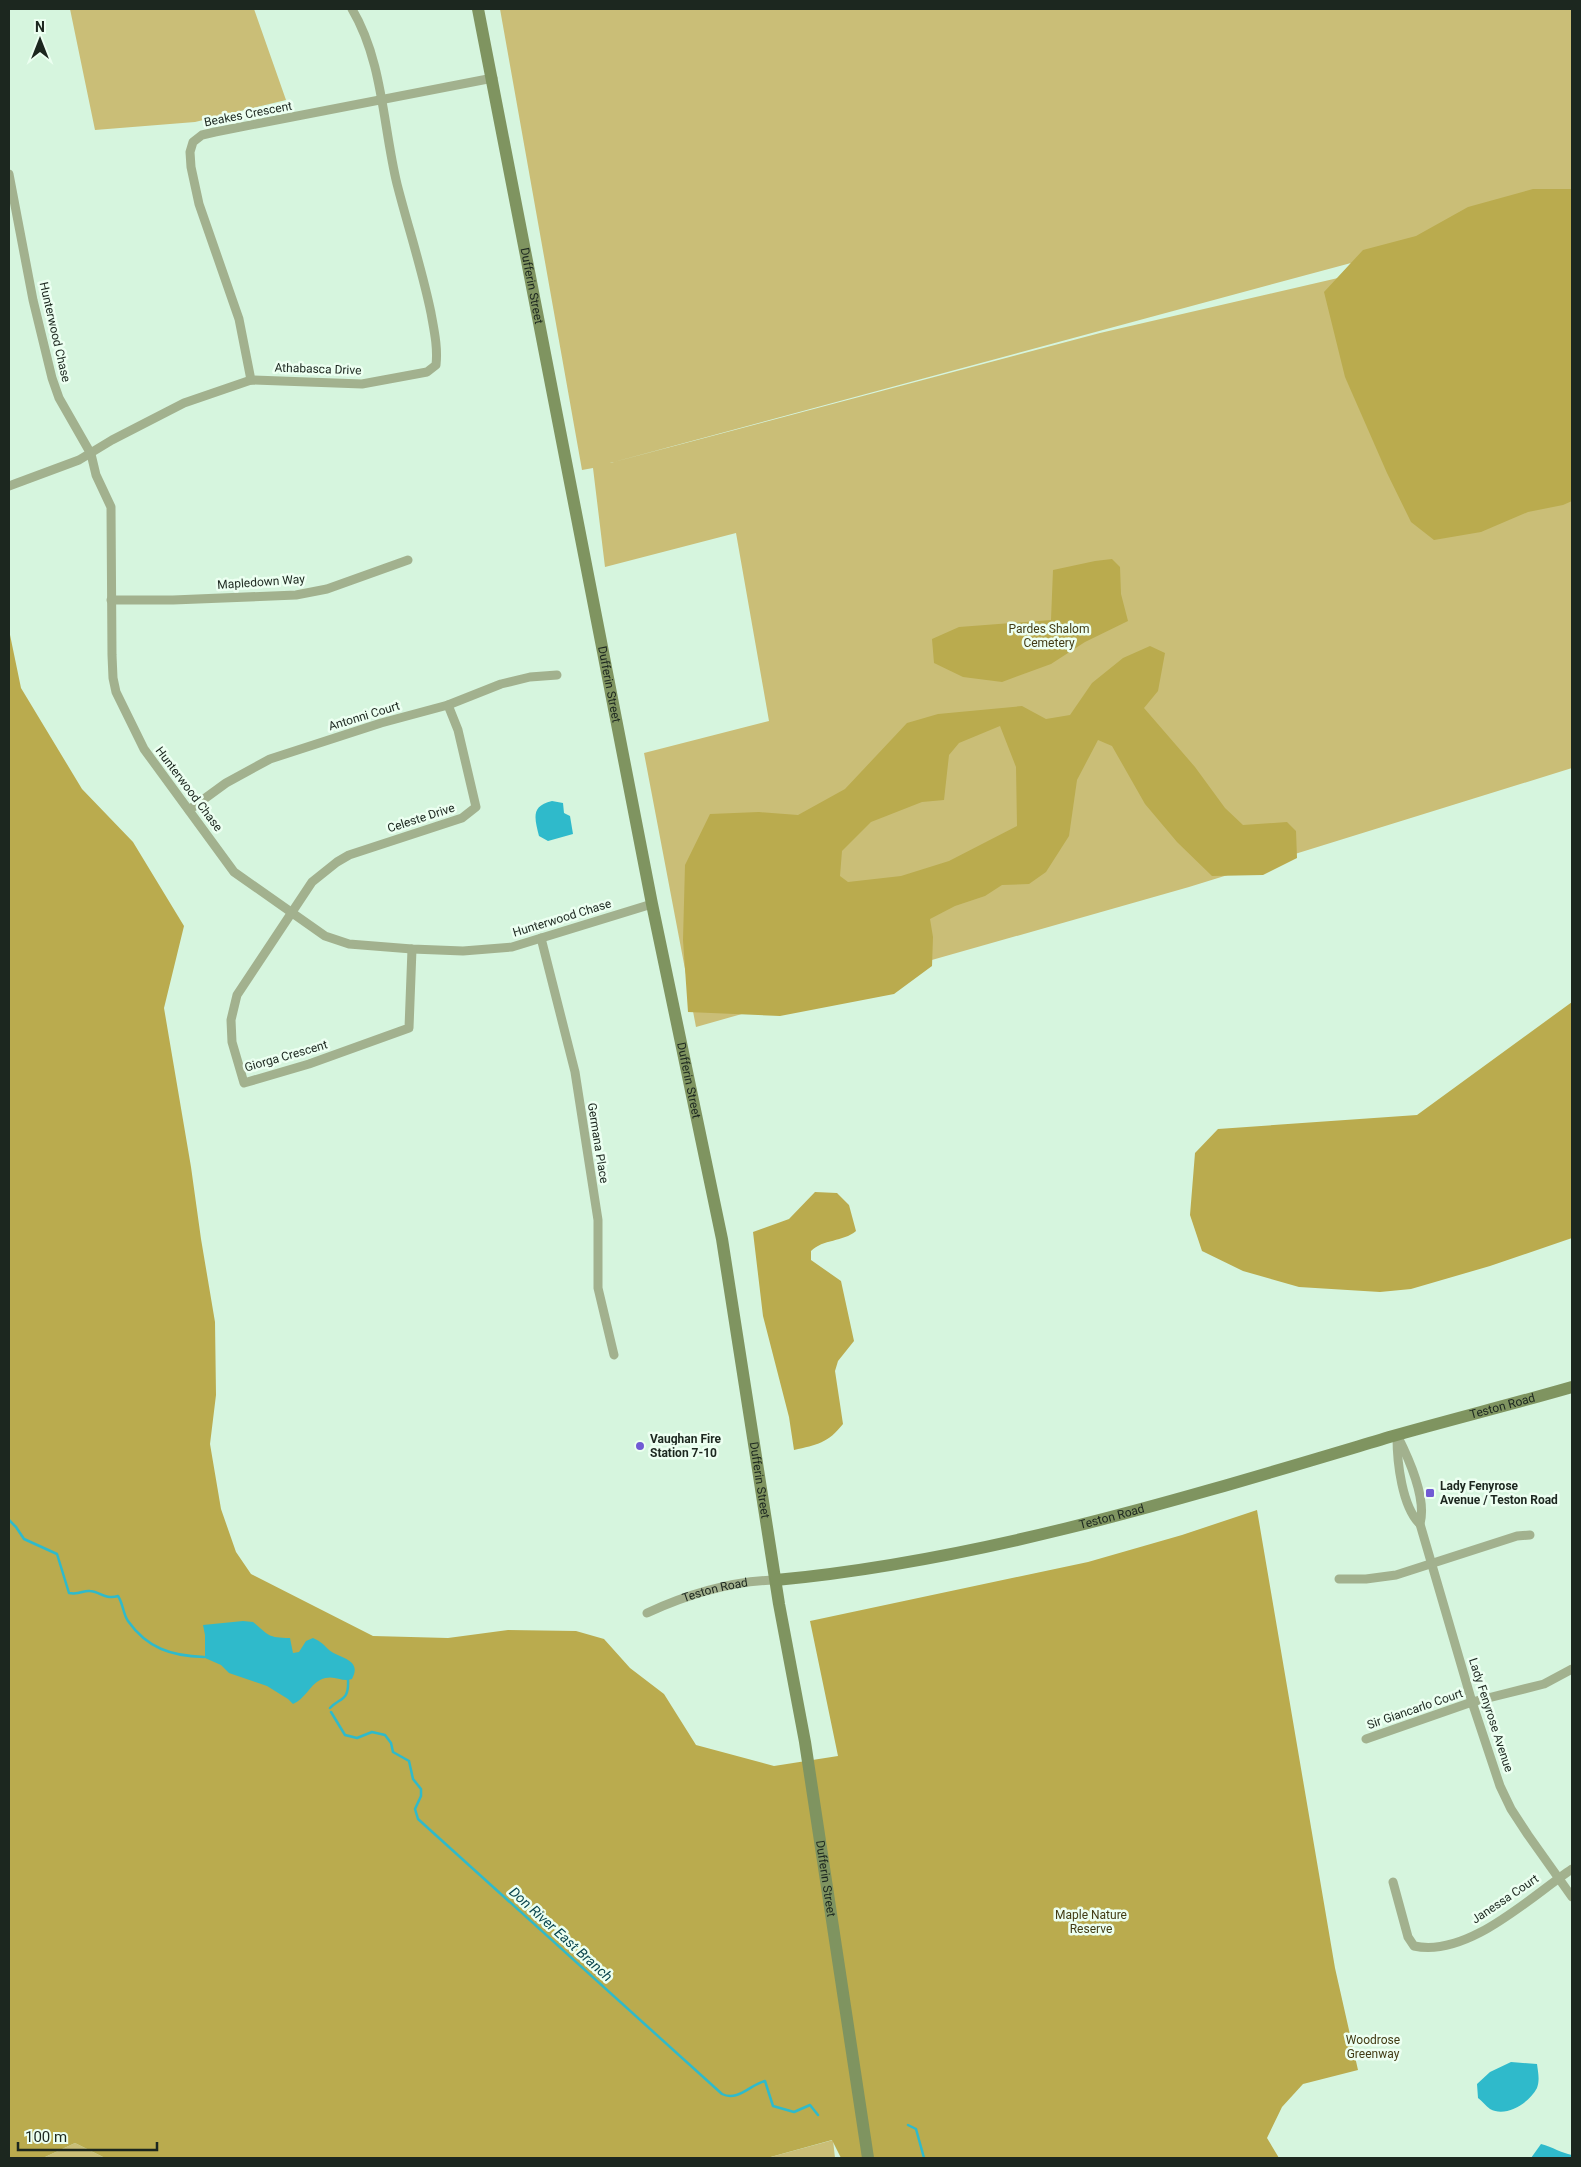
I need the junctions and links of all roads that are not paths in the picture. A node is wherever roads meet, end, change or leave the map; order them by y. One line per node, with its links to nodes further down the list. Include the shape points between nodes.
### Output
1 (352, 9): 4 (street, via 364,30)
2 (478, 9): 3 (main road, Dufferin Street)
3 (493, 78): 4 (street, Beakes Crescent); 14 (main road, Dufferin Street)
4 (381, 101): 6 (street, Beakes Crescent, via 215,132 202,135 193,142 190,152 199,204 233,297); 6 (street, Athabasca Drive, via 398,186 425,283 436,342 436,365 427,372 362,384)
5 (9, 174): 7 (street, Hunterwood Chase, via 49,370 59,398)
6 (251, 380): 7 (street, Athabasca Drive, via 184,403)
7 (91, 454): 8 (street, Athabasca Drive); 10 (street, Hunterwood Chase, via 96,475 111,507)
8 (9, 486)
9 (408, 560): 10 (street, Mapledown Way, via 327,589 296,595)
10 (111, 600): 13 (street, Hunterwood Chase, via 116,692 150,760)
11 (557, 675): 12 (street, Antonni Court, via 501,684)
12 (448, 705): 13 (street, Antonni Court, via 381,722 270,759 226,783); 15 (street, Celeste Drive, via 458,730 476,807 462,818 366,849 337,862 312,882)
13 (189, 810): 15 (street, Hunterwood Chase, via 234,872)
14 (652, 904): 16 (street, Hunterwood Chase); 24 (main road, Dufferin Street, via 722,1239)
15 (291, 912): 17 (street, Hunterwood Chase, via 325,936 349,944); 17 (street, Giorga Crescent, via 236,995 231,1020 232,1042 244,1083 309,1064 409,1028)
16 (541, 938): 17 (street, Hunterwood Chase, via 512,947 463,951); 18 (street, Germana Place, via 569,1042 598,1220 598,1288)
17 (412, 950)
18 (614, 1354)
19 (1572, 1387): 20 (main road, Teston Road)
20 (1397, 1435): 22 (street, Lady Fenyrose Avenue, via 1409,1459 1424,1511 1420,1524); 24 (main road, Teston Road, via 1225,1486 1023,1540 930,1558)
21 (1530, 1535): 22 (street)
22 (1432, 1562): 23 (street, via 1383,1578); 27 (street, Lady Fenyrose Avenue)
23 (1339, 1579)
24 (776, 1580): 25 (street, Teston Road, via 725,1587 666,1604); 33 (main road, Dufferin Street, via 805,1742)
25 (647, 1614)
26 (1572, 1669): 27 (street, Sir Giancarlo Court, via 1544,1684)
27 (1472, 1702): 28 (street, Sir Giancarlo Court); 30 (street, Lady Fenyrose Avenue, via 1500,1786)
28 (1366, 1740)
29 (1572, 1868): 30 (street, Janessa Court)
30 (1558, 1878): 31 (street, Janessa Court, via 1467,1939 1425,1948 1414,1946 1408,1937); 32 (street, Lady Fenyrose Avenue)
31 (1393, 1882)
32 (1572, 1897)
33 (868, 2158)

